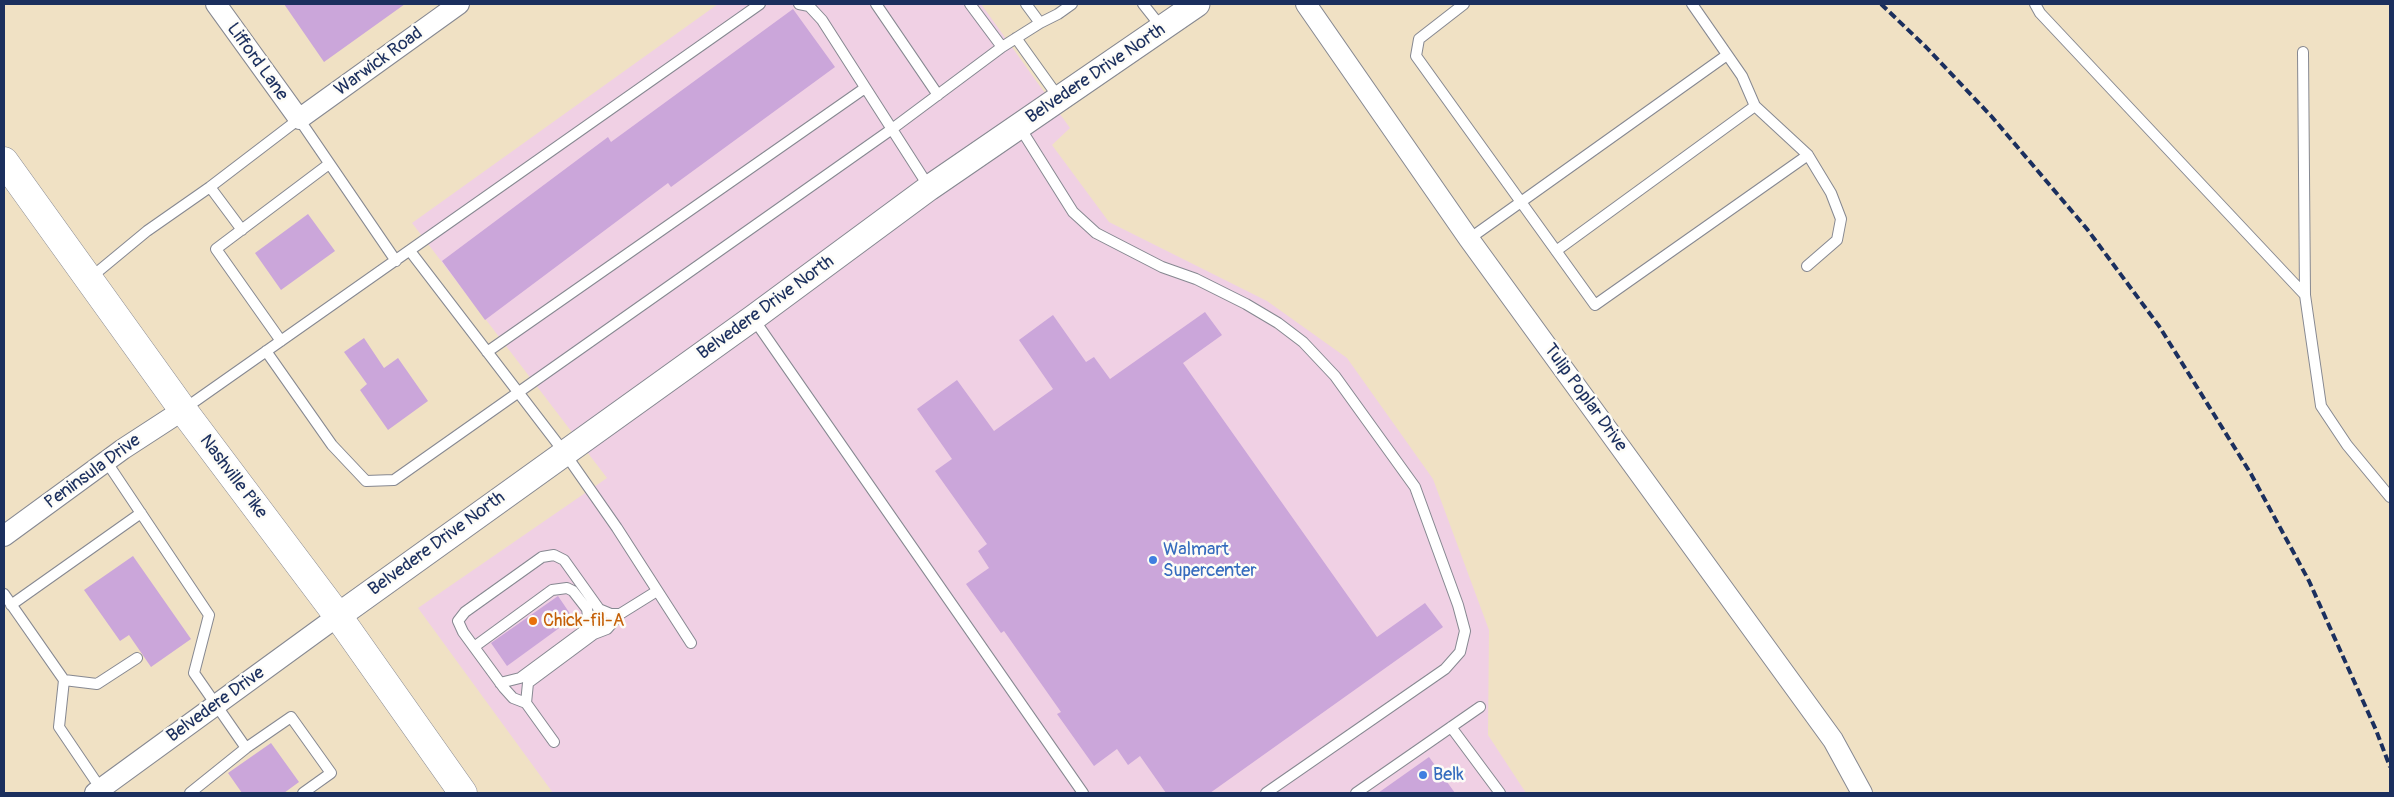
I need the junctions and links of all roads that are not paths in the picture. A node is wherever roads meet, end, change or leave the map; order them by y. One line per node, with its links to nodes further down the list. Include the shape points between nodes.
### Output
1 (459, 4): 25 (street, Warwick Road)
2 (760, 4): 36 (lane)
3 (799, 4): 21 (lane, via 808,6 822,20)
4 (876, 4): 22 (lane)
5 (970, 4): 18 (lane)
6 (1026, 4): 15 (lane)
7 (1072, 4): 15 (lane)
8 (1143, 4): 16 (lane)
9 (1197, 4): 16 (street, Belvedere Drive North)
10 (1306, 4): 35 (street, Tulip Poplar Drive)
11 (1464, 4): 33 (lane, via 1419,39 1416,56)
12 (1692, 4): 20 (lane)
13 (2035, 4): 41 (lane)
14 (219, 5): 25 (street, Lifford Lane)
15 (1040, 22): 17 (lane)
16 (1162, 28): 23 (street, Belvedere Drive North)
17 (1016, 38): 18 (lane); 23 (lane)
18 (1002, 47): 22 (lane)
19 (2303, 52): 41 (lane)
20 (1728, 55): 24 (lane, via 1742,76); 33 (lane)
21 (865, 88): 27 (lane); 45 (lane)
22 (938, 94): 27 (lane)
23 (1059, 99): 26 (street, Belvedere Drive North)
24 (1755, 106): 28 (lane); 37 (lane)
25 (299, 120): 30 (lane); 31 (lane)
26 (1019, 126): 32 (street, Belvedere Drive North); 76 (lane, via 1073,212 1096,233 1246,304 1303,342 1335,376 1415,487 1458,605 1465,631 1460,652 1445,668)
27 (892, 129): 32 (lane); 46 (lane)
28 (1808, 155): 37 (lane, via 1595,305); 39 (lane, via 1831,192 1841,219 1837,240)
29 (4, 161): 40 (main road, Nashville Pike)
30 (329, 164): 34 (lane); 38 (lane)
31 (210, 187): 34 (lane); 40 (lane, via 147,231)
32 (929, 188): 42 (street, Belvedere Drive North)
33 (1520, 201): 35 (lane); 37 (lane)
34 (242, 230): 43 (lane, via 216,249)
35 (1469, 239): 79 (street, Tulip Poplar Drive, via 1833,740)
36 (410, 251): 38 (lane); 45 (lane)
37 (1556, 251)
38 (396, 261): 43 (lane)
39 (1807, 266)
40 (88, 279): 47 (main road, Nashville Pike)
41 (2305, 295): 50 (lane, via 2322,406 2347,445)
42 (753, 318): 48 (street, Belvedere Drive North); 75 (lane)
43 (281, 341): 44 (lane)
44 (266, 351): 46 (lane, via 332,445 366,481 394,480); 47 (lane)
45 (487, 352): 46 (lane)
46 (519, 392): 48 (lane)
47 (182, 410): 49 (street, Peninsula Drive); 58 (main road, Nashville Pike)
48 (564, 452): 53 (lane); 58 (street, Belvedere Drive North)
49 (106, 461): 51 (lane); 52 (street, Peninsula Drive)
50 (2390, 498)
51 (141, 513): 55 (lane); 66 (lane, via 209,615 194,673)
52 (4, 536)
53 (658, 591): 57 (lane); 60 (lane)
54 (4, 594): 55 (lane)
55 (11, 605): 63 (lane)
56 (599, 610): 57 (lane); 59 (lane); 61 (lane, via 564,560 554,555 542,557 458,620 462,632)
57 (620, 614): 59 (lane, via 607,629)
58 (338, 616): 66 (street, Belvedere Drive); 74 (main road, Nashville Pike)
59 (594, 634): 65 (lane, via 528,684)
60 (691, 643)
61 (474, 647): 64 (lane); 64 (lane, via 552,590 567,588 573,591 587,609 589,623 586,630 520,678)
62 (137, 658): 63 (lane, via 97,684)
63 (64, 680): 71 (lane, via 59,727)
64 (500, 683): 65 (lane, via 513,698)
65 (526, 703): 69 (lane)
66 (216, 705): 70 (lane); 71 (street, Belvedere Drive)
67 (1480, 706): 68 (lane)
68 (1450, 727): 77 (lane); 78 (lane)
69 (554, 742)
70 (246, 748): 72 (lane); 73 (lane, via 291,717 331,773)
71 (100, 792)
72 (190, 793)
73 (303, 793)
74 (463, 793)
75 (1084, 793)
76 (1266, 793)
77 (1356, 793)
78 (1500, 793)
79 (1862, 793)

